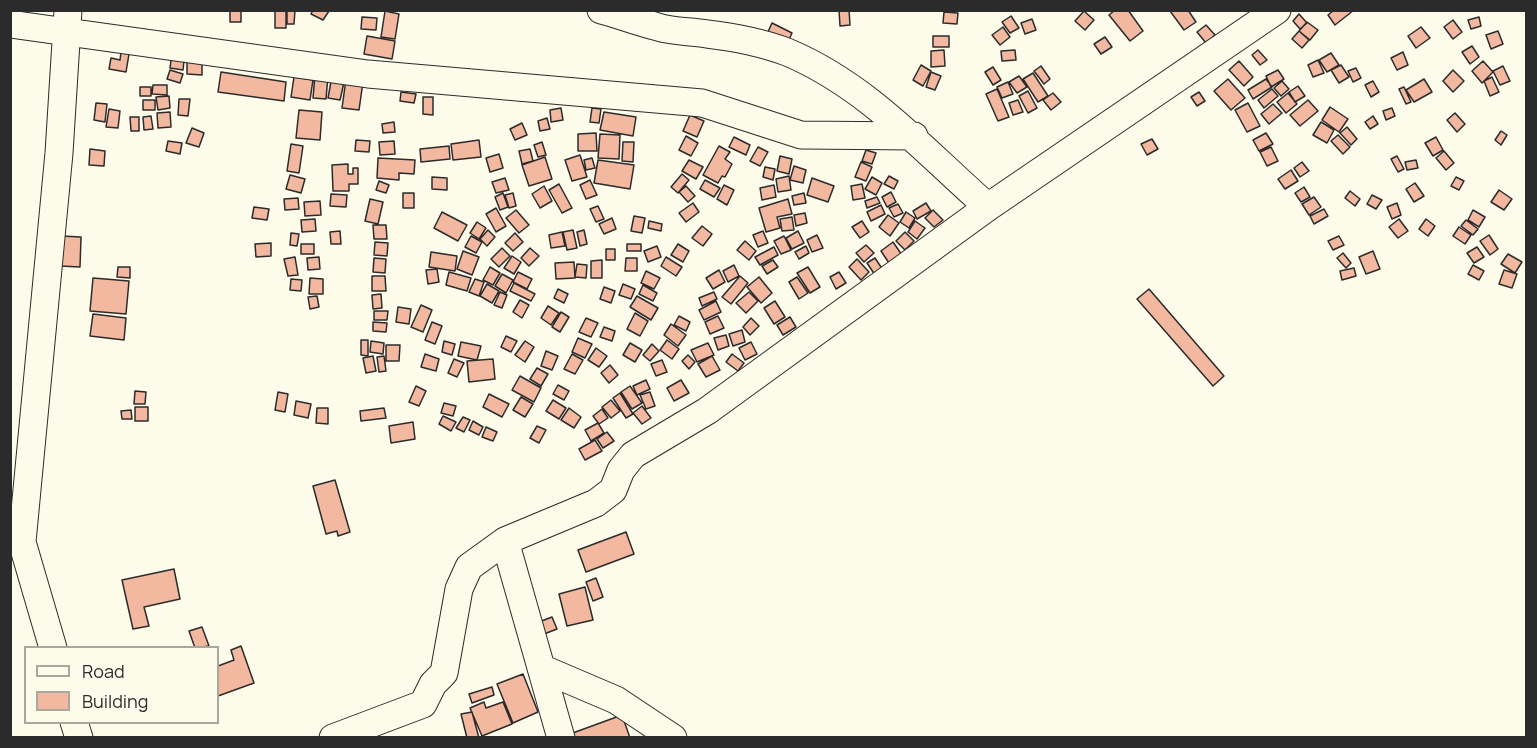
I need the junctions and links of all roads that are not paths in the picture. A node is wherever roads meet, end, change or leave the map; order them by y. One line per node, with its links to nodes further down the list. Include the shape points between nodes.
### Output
1 (601, 10): 5 (street, via 658,27 710,34 786,52 869,101)
2 (1277, 10): 6 (street)
3 (67, 20): 4 (street); 5 (street, via 368,74 702,103 801,135); 8 (street, via 59,153 22,542)
4 (10, 24)
5 (914, 136): 6 (street)
6 (988, 207): 7 (street, via 707,411 633,455 613,489 596,503)
7 (505, 541): 9 (street); 10 (street, via 469,567 459,589 444,673 423,704)
8 (51, 646)
9 (541, 668): 11 (street); 12 (street, via 616,700)
10 (333, 738)
11 (561, 738)
12 (673, 738)

